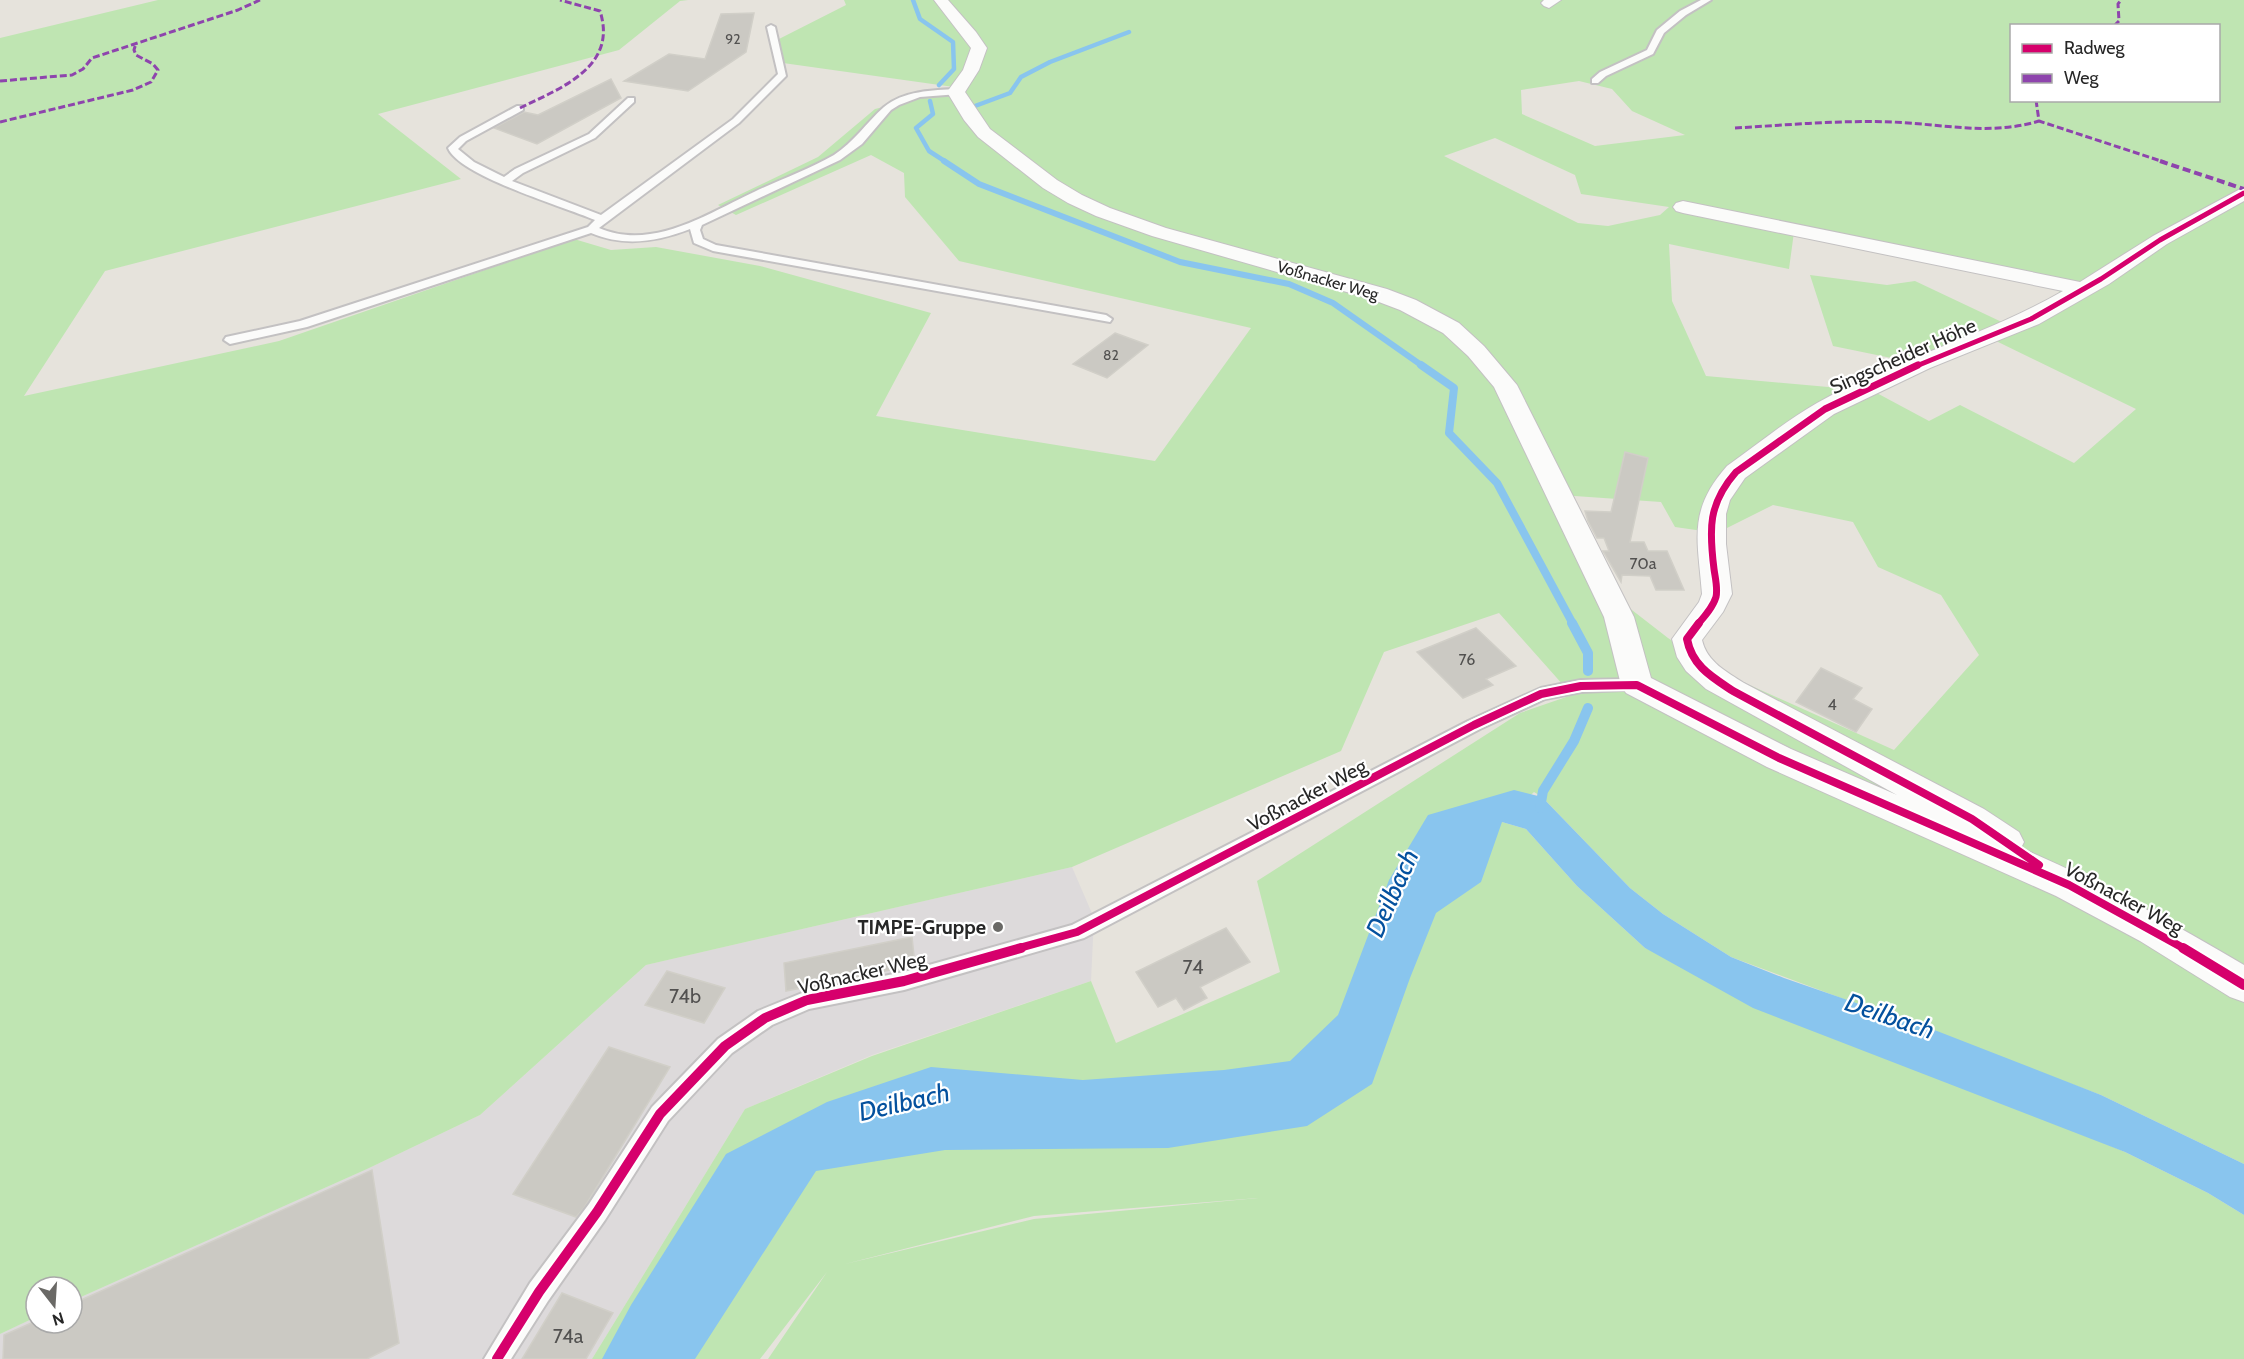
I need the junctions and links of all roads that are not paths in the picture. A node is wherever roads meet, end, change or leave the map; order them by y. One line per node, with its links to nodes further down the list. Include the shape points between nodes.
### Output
1 (941, 0): 5 (street, via 979,48 971,70)
2 (1707, 0): 4 (lane, via 1660,32 1650,52)
3 (771, 27): 11 (lane, via 783,74 736,121)
4 (1595, 81)
5 (956, 92): 12 (lane, via 920,94 896,102 847,151); 17 (street, Voßnacker Weg, via 984,133 1075,199 1159,232 1379,294 1433,316 1451,328 1505,385 1619,617)
6 (631, 100): 8 (lane, via 591,136)
7 (520, 108): 8 (lane, via 453,148 460,157)
8 (505, 181): 11 (lane)
9 (2244, 192): 14 (street, Singscheider Höhe)
10 (1683, 207): 14 (street)
11 (602, 219): 13 (lane)
12 (697, 223): 13 (lane, via 657,236 632,239 605,236); 15 (lane, via 698,241 713,248)
13 (592, 229): 16 (lane, via 303,324)
14 (2084, 289): 18 (street, Singscheider Höhe, via 2031,319 1922,363 1825,409 1736,472 1719,491 1710,520 1717,594 1687,639 1692,658 1708,675 1972,819)
15 (1106, 319)
16 (230, 340)
17 (1637, 685): 18 (street, Voßnacker Weg, via 1779,758); 20 (lane, Voßnacker Weg, via 1581,686 1541,694 1077,932 904,981 807,1000 765,1018 725,1046 660,1114)
18 (2069, 885): 19 (street, Voßnacker Weg, via 2154,930)
19 (2244, 985)
20 (496, 1359)

